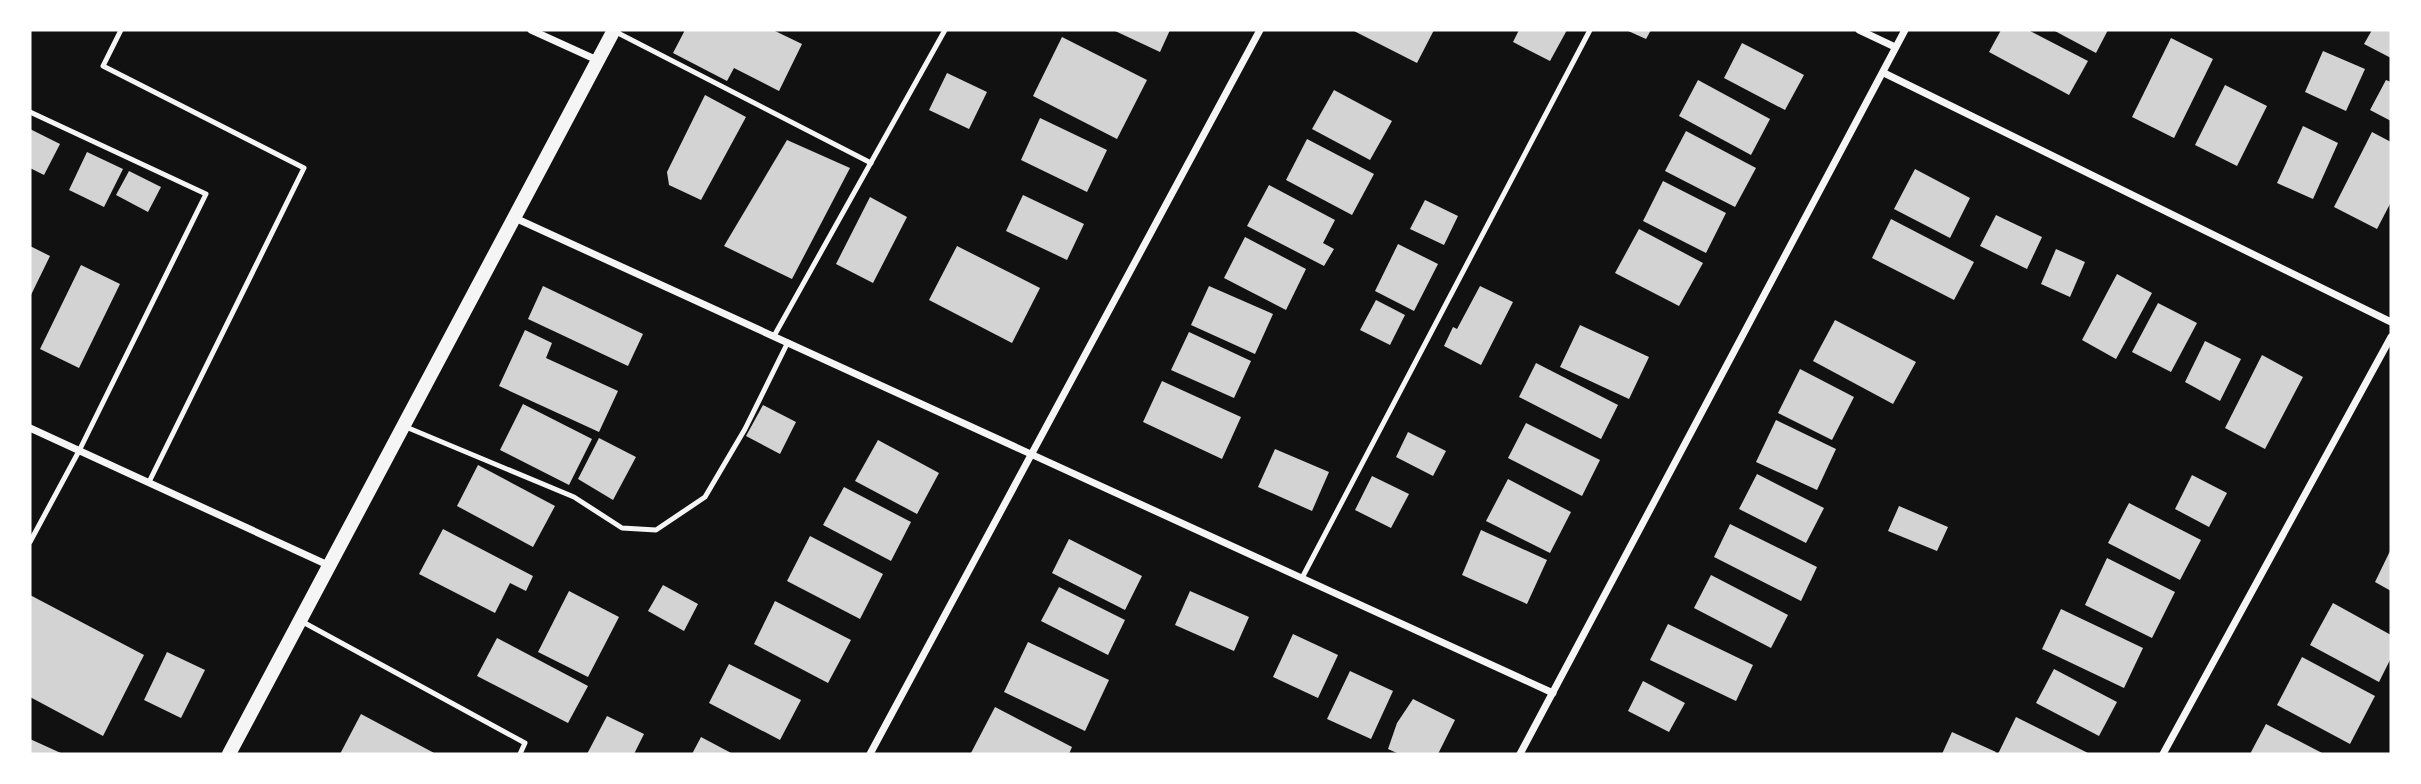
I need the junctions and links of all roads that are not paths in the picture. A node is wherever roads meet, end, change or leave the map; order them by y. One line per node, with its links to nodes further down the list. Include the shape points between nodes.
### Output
1 (121, 30): 23 (lane, via 103,66 304,168)
2 (531, 30): 10 (street)
3 (613, 30): 10 (main road); 13 (lane)
4 (945, 30): 13 (lane)
5 (1260, 30): 22 (street)
6 (1590, 30): 26 (lane)
7 (1859, 30): 9 (street)
8 (1905, 30): 9 (street)
9 (1895, 47): 11 (street)
10 (597, 60): 14 (main road)
11 (1884, 72): 15 (street); 28 (street)
12 (30, 112): 21 (lane, via 206,194)
13 (871, 163): 16 (lane)
14 (515, 218): 16 (street); 19 (main road)
15 (2391, 322)
16 (774, 336): 18 (street)
17 (2391, 337): 33 (street)
18 (788, 342): 19 (lane, via 705,497 656,530 622,528 574,497); 22 (street)
19 (404, 426): 25 (main road)
20 (30, 428): 21 (street)
21 (79, 451): 23 (street); 24 (lane)
22 (1033, 454): 26 (street); 31 (street)
23 (149, 482): 25 (street)
24 (30, 541)
25 (330, 566): 27 (main road)
26 (1303, 576): 28 (street)
27 (301, 621): 29 (main road); 30 (lane, via 525,743)
28 (1553, 693): 32 (street)
29 (229, 754)
30 (520, 754)
31 (870, 754)
32 (1520, 754)
33 (2163, 754)

